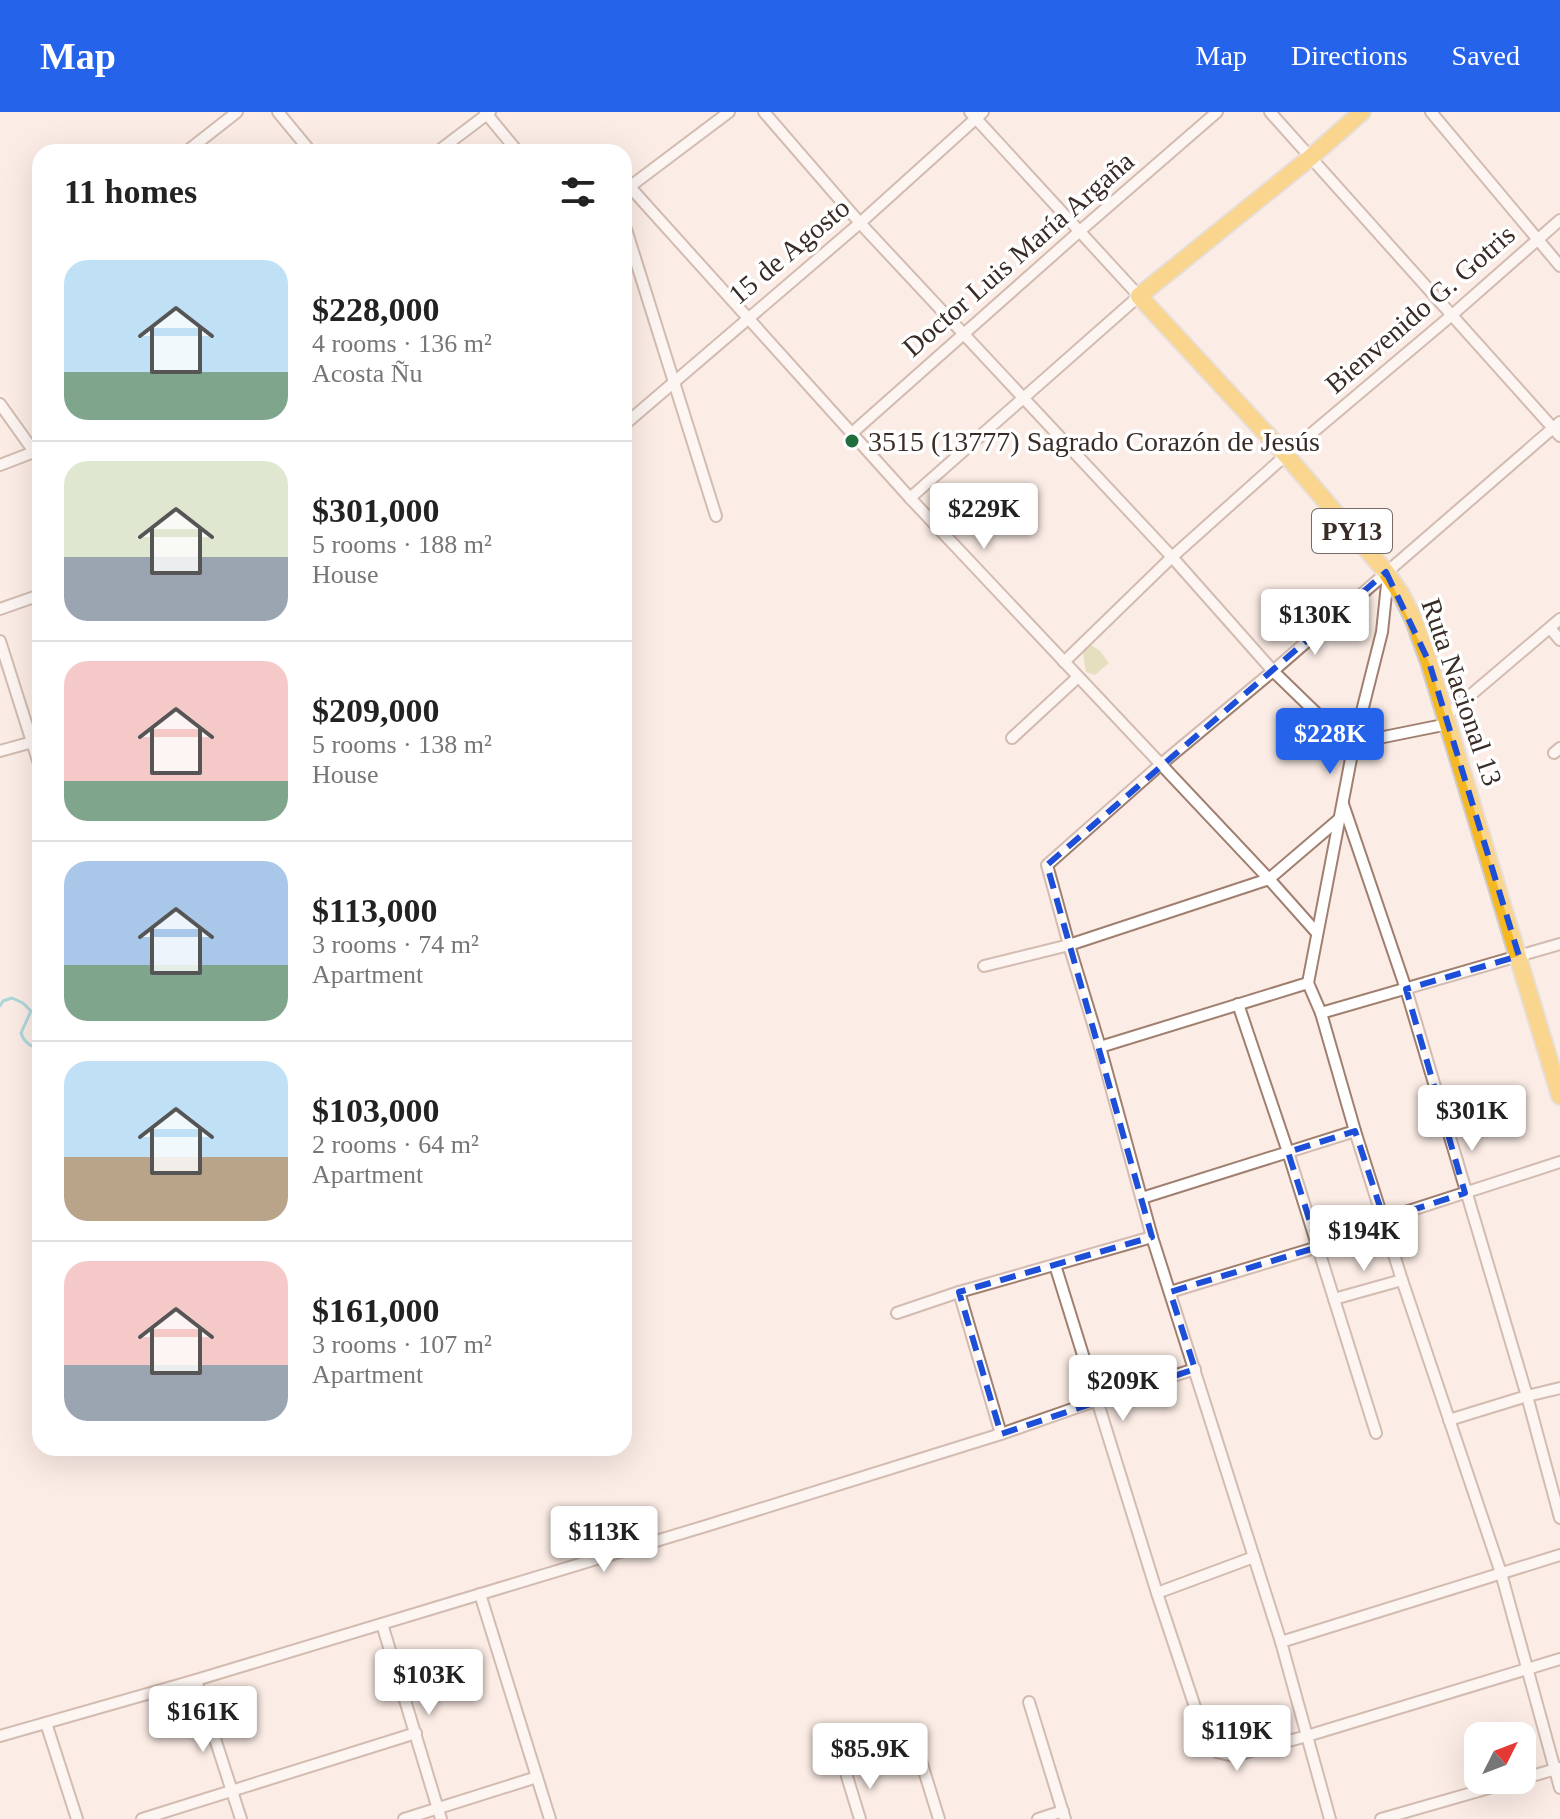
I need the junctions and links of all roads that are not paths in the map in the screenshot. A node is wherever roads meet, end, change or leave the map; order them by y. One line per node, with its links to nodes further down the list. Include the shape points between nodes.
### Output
1 (237, 112): 12 (street)
2 (278, 112): 13 (street)
3 (729, 112): 11 (street)
4 (764, 112): 20 (street)
5 (1217, 112): 21 (street, Doctor Luis María Argaña)
6 (1270, 112): 16 (street)
7 (1362, 112): 16 (highway)
8 (1431, 112): 22 (street)
9 (487, 113): 14 (street); 15 (street)
10 (976, 114): 20 (street, 15 de Agosto); 21 (street)
11 (716, 116): 17 (street)
12 (196, 144)
13 (304, 144)
14 (447, 144)
15 (512, 144)
16 (1311, 157): 25 (highway); 26 (street)
17 (632, 185)
18 (632, 194): 27 (street)
19 (1560, 220): 22 (street, Bienvenido G. Gotris)
20 (860, 223): 27 (street, 15 de Agosto); 28 (street)
21 (1081, 230): 25 (street); 28 (street, Doctor Luis María Argaña)
22 (1538, 239): 24 (street); 26 (street, Bienvenido G. Gotris)
23 (632, 248): 29 (street)
24 (1560, 266)
25 (1139, 296): 30 (street); 36 (highway, Ruta Nacional 13 / PY13)
26 (1452, 315): 33 (street); 36 (street, Bienvenido G. Gotris)
27 (748, 318): 29 (street, 15 de Agosto); 34 (street)
28 (963, 334): 30 (street); 34 (street, Doctor Luis María Argaña)
29 (674, 382): 32 (street, 15 de Agosto); 40 (street)
30 (1024, 399): 39 (street); 41 (street)
31 (0, 404): 35 (street)
32 (632, 418)
33 (1558, 429): 42 (street)
34 (852, 433): 39 (street)
35 (32, 446)
36 (1286, 455): 41 (street, Bienvenido G. Gotris); 42 (highway, Ruta Nacional 13 / PY13)
37 (32, 456): 38 (street)
38 (0, 465)
39 (910, 498): 49 (street)
40 (716, 516)
41 (1172, 557): 49 (street, Bienvenido G. Gotris); 50 (street)
42 (1387, 574): 50 (street); 52 (highway, Ruta Nacional 13 / PY13, via 1413,618); 56 (street, via 1382,632)
43 (32, 598): 44 (street)
44 (0, 609)
45 (1560, 619): 46 (street)
46 (1550, 628): 47 (street); 52 (street)
47 (1560, 640)
48 (0, 641): 53 (street)
49 (1064, 662): 51 (street)
50 (1273, 671): 56 (street, via 1340,736); 58 (street)
51 (1078, 677): 54 (street); 58 (street)
52 (1447, 720): 56 (street); 65 (highway, Ruta Nacional 13 / PY13)
53 (32, 727)
54 (1012, 738)
55 (32, 742): 57 (street)
56 (1354, 743): 59 (street)
57 (0, 751)
58 (1160, 765): 61 (street); 64 (street, via 1047,865)
59 (1342, 802): 60 (street); 68 (street)
60 (1338, 820): 61 (street); 62 (street)
61 (1269, 879): 62 (street); 64 (street)
62 (1317, 933): 67 (street)
63 (1560, 944): 65 (street)
64 (1069, 945): 66 (street); 71 (street)
65 (1519, 956): 68 (street); 72 (highway, Ruta Nacional 13 / PY13)
66 (984, 966)
67 (1308, 983): 69 (street); 70 (street)
68 (1406, 989): 70 (street); 76 (street)
69 (1238, 1004): 71 (street); 74 (street)
70 (1321, 1013): 73 (street)
71 (1100, 1047): 77 (street)
72 (1560, 1096)
73 (1355, 1131): 74 (street); 78 (street)
74 (1288, 1152): 77 (street); 80 (street)
75 (1560, 1162): 76 (street)
76 (1465, 1193): 78 (street); 89 (street)
77 (1142, 1198): 79 (street)
78 (1384, 1219): 82 (street)
79 (1152, 1237): 81 (street); 84 (street)
80 (1318, 1247): 84 (street); 85 (street)
81 (1055, 1265): 83 (street); 90 (street)
82 (1402, 1280): 85 (street); 91 (street)
83 (959, 1292): 86 (street); 93 (street)
84 (1170, 1292): 87 (street)
85 (1334, 1299): 92 (street)
86 (897, 1313)
87 (1195, 1369): 90 (street); 96 (street)
88 (1560, 1388): 89 (street)
89 (1527, 1396): 91 (street); 94 (street)
90 (1098, 1400): 93 (street); 98 (street)
91 (1449, 1420): 97 (street)
92 (1376, 1433)
93 (1001, 1434): 99 (street)
94 (1560, 1518)
95 (1560, 1555): 97 (street)
96 (1254, 1557): 98 (street); 101 (street)
97 (1501, 1573): 101 (street); 103 (street)
98 (1157, 1593): 110 (street, via 1205,1737 1217,1752 1233,1756)
99 (480, 1594): 100 (street); 114 (street)
100 (382, 1624): 104 (street); 107 (street)
101 (1281, 1642): 110 (street)
102 (1560, 1659): 103 (street)
103 (1526, 1669): 110 (street); 111 (street)
104 (196, 1680): 106 (street); 116 (street)
105 (1029, 1702): 119 (street)
106 (46, 1723): 109 (street); 120 (street)
107 (416, 1733): 116 (street); 118 (street)
108 (913, 1735): 126 (street)
109 (0, 1736)
110 (1307, 1736): 128 (street)
111 (1557, 1769): 113 (street); 115 (street)
112 (846, 1773): 125 (street)
113 (1536, 1775)
114 (537, 1777): 118 (street); 124 (street)
115 (1560, 1788)
116 (233, 1791): 121 (street); 122 (street)
117 (1468, 1794): 129 (street)
118 (440, 1814): 123 (street)
119 (1064, 1815): 127 (street)
120 (77, 1819)
121 (142, 1819)
122 (241, 1819)
123 (404, 1819)
124 (550, 1819)
125 (860, 1819)
126 (939, 1819)
127 (1038, 1819)
128 (1330, 1819)
129 (1381, 1819)

